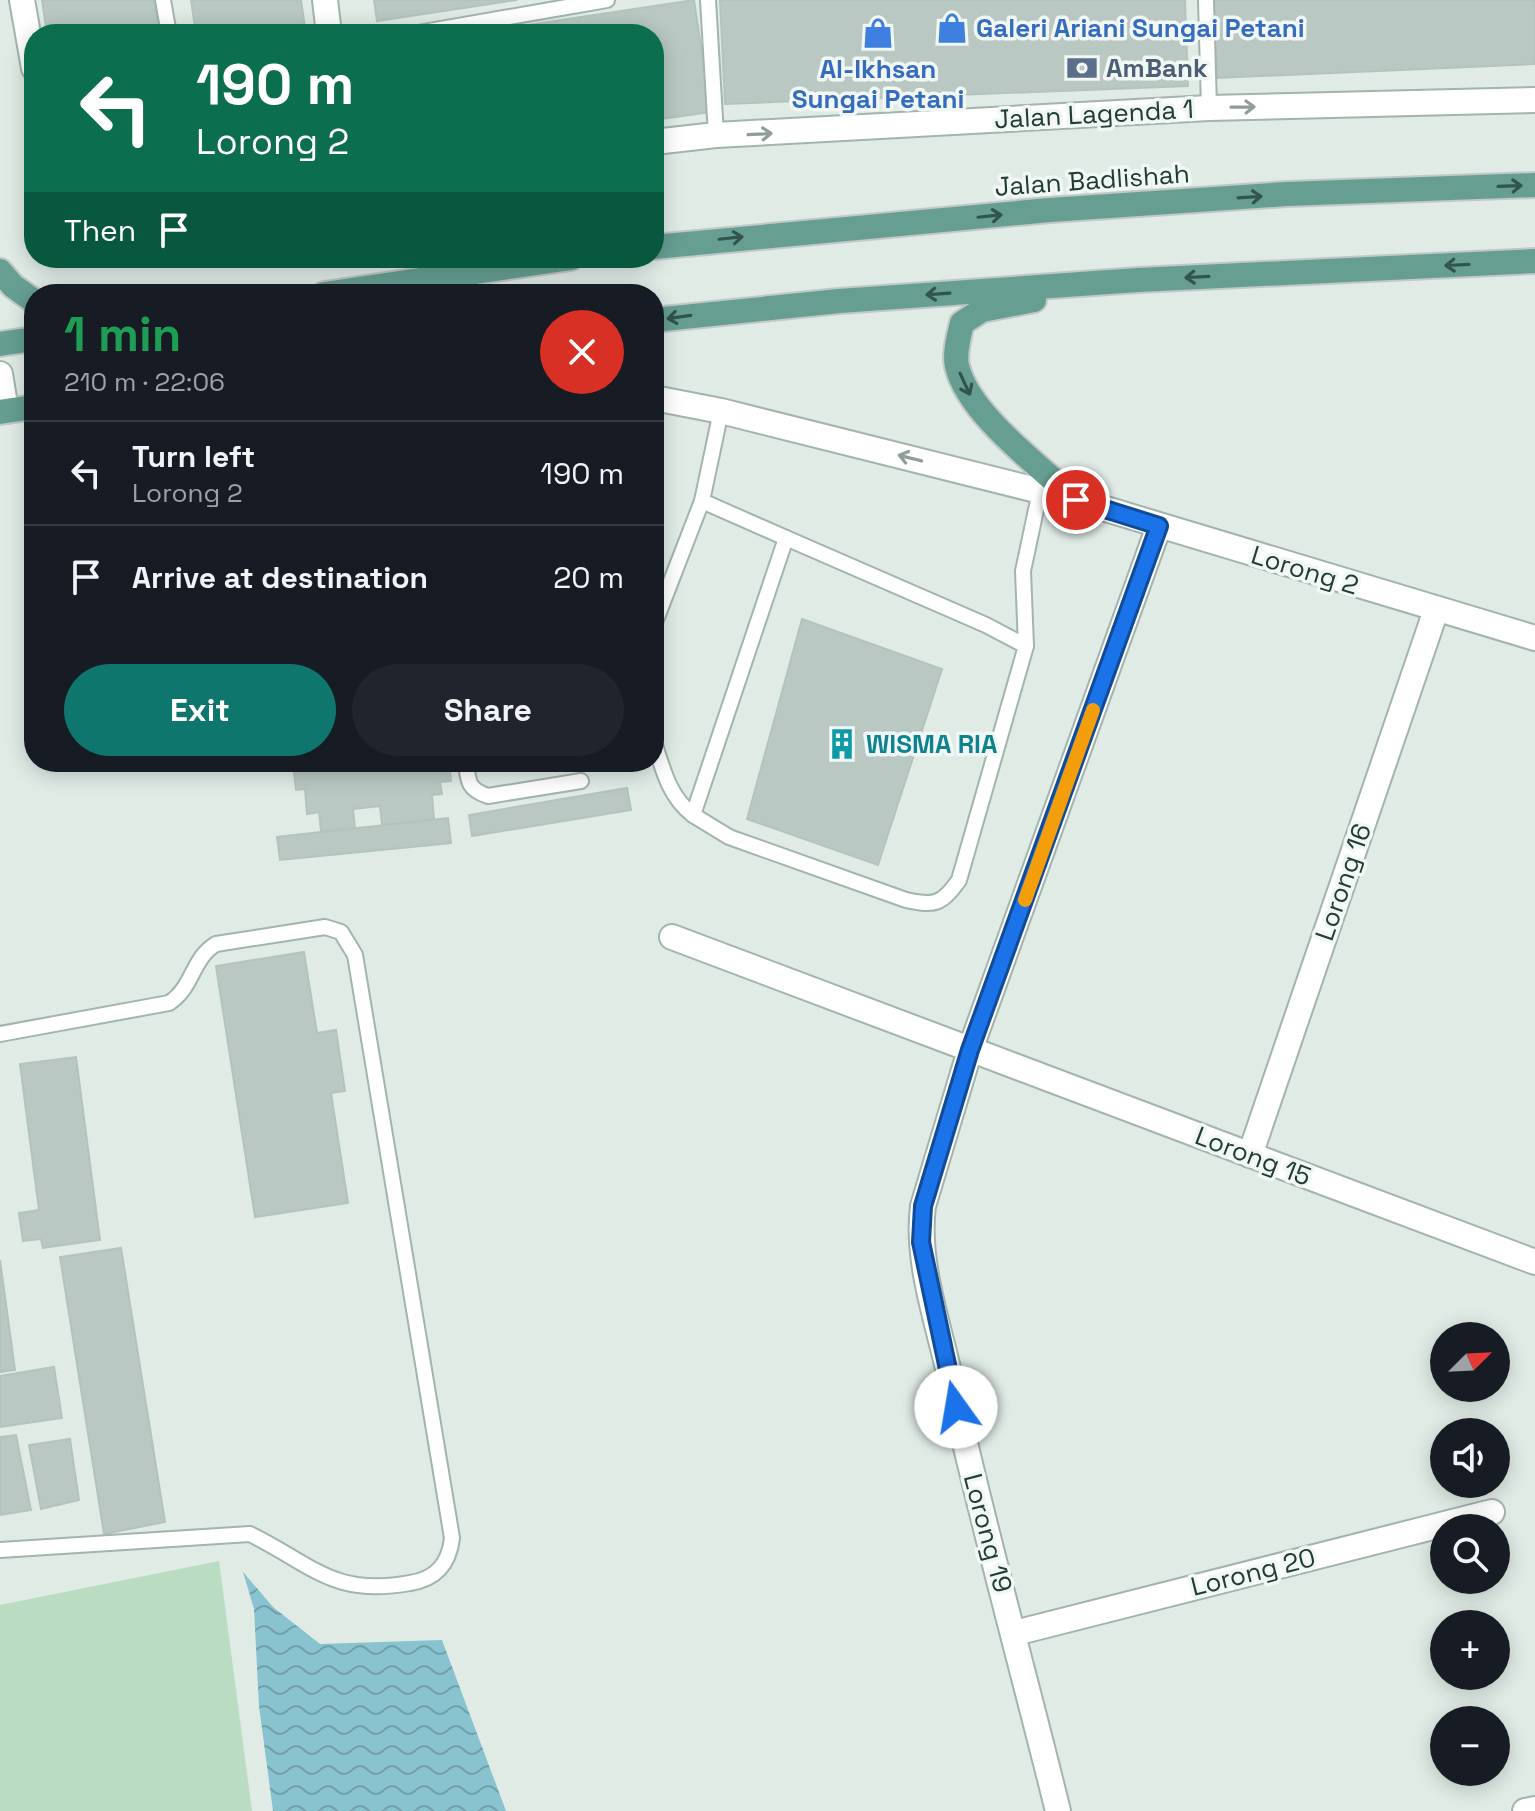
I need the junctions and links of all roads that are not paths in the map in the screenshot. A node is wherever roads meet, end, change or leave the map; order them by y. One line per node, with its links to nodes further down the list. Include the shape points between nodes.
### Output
1 (22, 0): 7 (street)
2 (163, 0): 8 (lane)
3 (325, 0): 9 (street)
4 (607, 0): 10 (lane)
5 (708, 0): 13 (lane)
6 (1206, 0): 12 (lane)
7 (26, 24)
8 (167, 24)
9 (328, 24)
10 (469, 24)
11 (1535, 100): 12 (street, Jalan Lagenda 1, one-way to 11)
12 (1209, 108): 13 (street, Jalan Lagenda 1, one-way to 12)
13 (716, 135): 14 (street, Jalan Lagenda 1)
14 (664, 141)
15 (1535, 185): 16 (main road, Jalan Badlishah, one-way to 15, via 1050,210)
16 (664, 246)
17 (1535, 261): 20 (main road, one-way to 20)
18 (502, 268): 21 (main road)
19 (0, 271): 22 (main road)
20 (1138, 280): 23 (main road, one-way to 23); 32 (main road, one-way to 32, via 982,310 962,323 956,364 966,389 987,418)
21 (393, 284)
22 (24, 294)
23 (664, 319)
24 (24, 340): 25 (main road)
25 (0, 344)
26 (0, 374): 30 (street)
27 (664, 400): 29 (street)
28 (24, 409): 30 (main road)
29 (721, 411): 31 (street, one-way to 29); 33 (lane)
30 (3, 412)
31 (1040, 491): 32 (street, Lorong 2); 39 (lane, via 1023,571)
32 (1076, 500): 34 (street, Lorong 2)
33 (702, 501): 35 (lane); 36 (lane)
34 (1159, 526): 37 (street, Lorong 2); 46 (street, Lorong 19)
35 (786, 538): 39 (lane); 43 (lane)
36 (664, 599)
37 (1436, 610): 38 (street, Lorong 2); 47 (street, Lorong 16)
38 (1535, 638)
39 (1026, 646): 43 (lane, via 959,880 940,902 906,900 853,882 729,837)
40 (467, 772): 42 (lane, via 473,791 488,796)
41 (664, 772): 43 (lane, via 684,809)
42 (581, 781)
43 (693, 815)
44 (672, 937): 46 (street, Lorong 15)
45 (0, 1034): 50 (lane, via 169,1003 181,996 202,952 216,944 325,927 341,932 355,955 452,1538 445,1563 435,1575 370,1589 340,1583 250,1534)
46 (970, 1050): 47 (street, Lorong 15); 51 (street, Lorong 19, via 923,1206 921,1242 963,1436)
47 (1250, 1155): 48 (street, Lorong 15)
48 (1535, 1262)
49 (1492, 1512): 51 (street, Lorong 20)
50 (0, 1550)
51 (1015, 1633): 53 (street, Lorong 19)
52 (1535, 1809): 54 (street)
53 (1058, 1811)
54 (1525, 1811)

